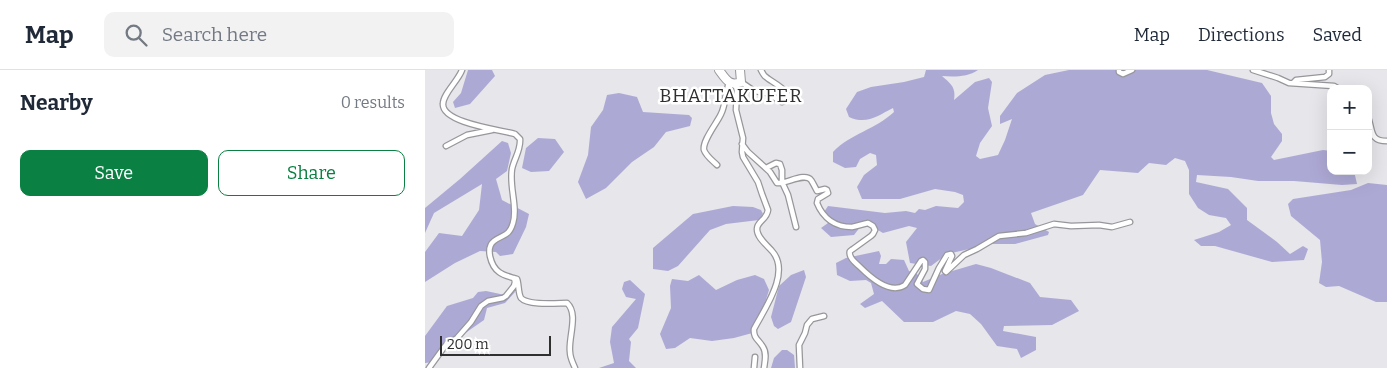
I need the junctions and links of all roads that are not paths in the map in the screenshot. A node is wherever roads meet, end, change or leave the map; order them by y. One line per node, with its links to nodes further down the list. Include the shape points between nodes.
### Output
1 (462, 70): 13 (street, via 445,98 444,109 461,121)
2 (719, 70): 10 (highway)
3 (740, 70): 9 (highway)
4 (761, 70): 9 (street, via 765,77 787,93 786,100 782,102 767,93 754,91)
5 (1119, 70): 6 (street, via 1123,74)
6 (1132, 70)
7 (1253, 70): 11 (street)
8 (1329, 70): 11 (street, via 1325,76 1296,80)
9 (741, 82): 10 (highway)
10 (731, 84): 16 (street, via 737,90 736,110); 18 (street, via 725,94 722,113 704,147)
11 (1293, 84): 12 (street)
12 (1327, 86)
13 (495, 129): 17 (street, via 467,135); 23 (street, via 515,134 520,139 512,168 513,224 507,235 490,245 489,251 494,267)
14 (1371, 130): 15 (street, via 1376,139)
15 (1387, 141)
16 (742, 144): 19 (street); 29 (street, via 743,157 758,182 768,210 757,227 758,235 779,265 776,286 754,329 755,337 765,352)
17 (446, 146)
18 (717, 165)
19 (766, 168): 20 (street, via 777,184); 20 (street, via 779,163)
20 (783, 184): 21 (street, via 807,177 817,191 827,190 817,203 830,221 844,226 868,223 873,226 873,234 849,254 868,274 893,288 905,285 923,260 925,266 917,284 929,290 947,255 952,256 946,272 964,255 999,236 1025,234 1054,224 1112,228); 22 (street)
21 (1130, 222)
22 (796, 227)
23 (514, 278): 26 (street, via 514,286 506,296 481,306 471,322 445,346); 27 (street, via 523,299 570,305 573,318 570,352)
24 (824, 316): 30 (street, via 812,319 807,325 799,345)
25 (755, 357): 28 (street)
26 (429, 368)
27 (575, 368)
28 (754, 368)
29 (764, 368)
30 (800, 368)

